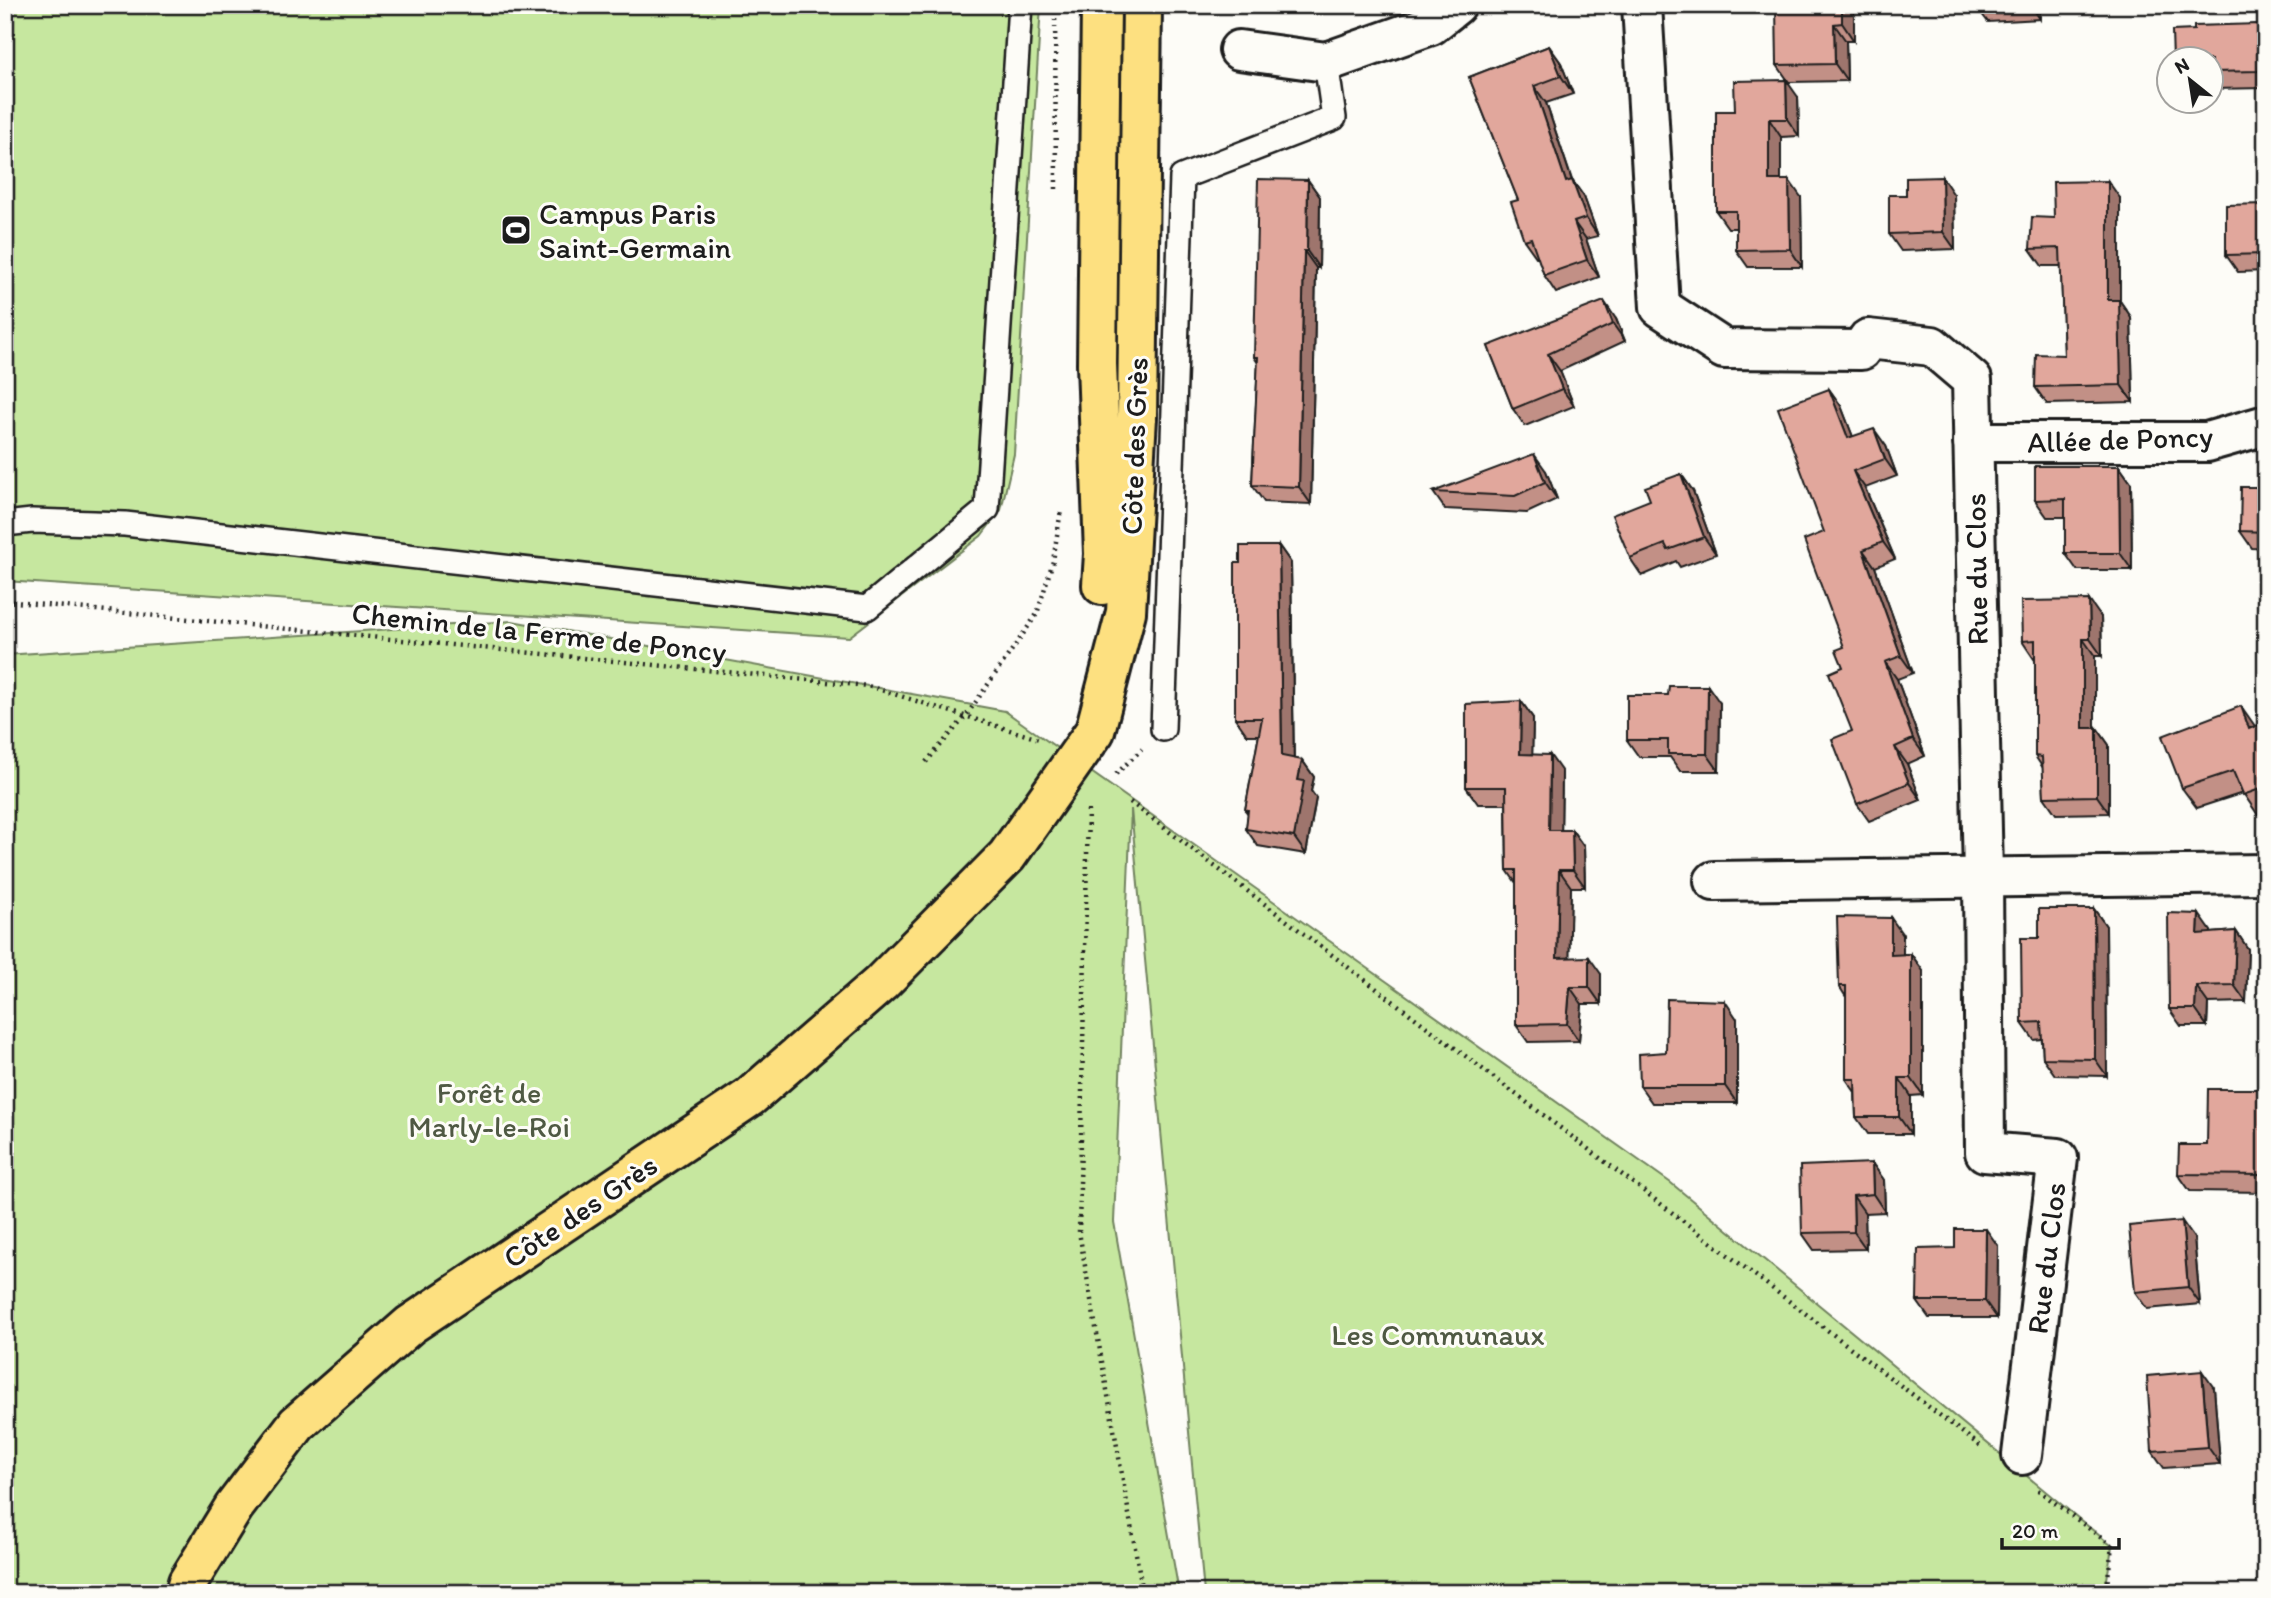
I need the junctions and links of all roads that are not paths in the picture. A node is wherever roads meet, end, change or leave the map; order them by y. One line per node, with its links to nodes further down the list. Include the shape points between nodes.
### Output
1 (1020, 5): 10 (lane, via 987,509 867,608 125,524)
2 (1101, 5): 12 (main road, Côte des Grès, via 1097,364 1104,554 1098,639 1061,746)
3 (1142, 5): 12 (main road, Côte des Grès, via 1137,417 1126,612 1095,730)
4 (1456, 5): 7 (street, via 1431,25)
5 (1642, 5): 9 (street, Rue du Clos, via 1660,307 1724,349 1861,350 1868,339 1932,346 1972,380)
6 (1239, 50): 7 (street)
7 (1326, 62): 11 (lane, via 1334,118 1181,177)
8 (2266, 425): 9 (street, Allée de Poncy, via 2207,442)
9 (1973, 442): 14 (street, Rue du Clos)
10 (5, 524)
11 (1163, 729)
12 (1007, 856): 17 (main road, Côte des Grès, via 881,983 750,1097 410,1325 307,1415 234,1507)
13 (2266, 874): 14 (street)
14 (1983, 875): 15 (street); 16 (street, Rue du Clos, via 1985,1152 2057,1158)
15 (1714, 881)
16 (2016, 1466)
17 (185, 1593)

